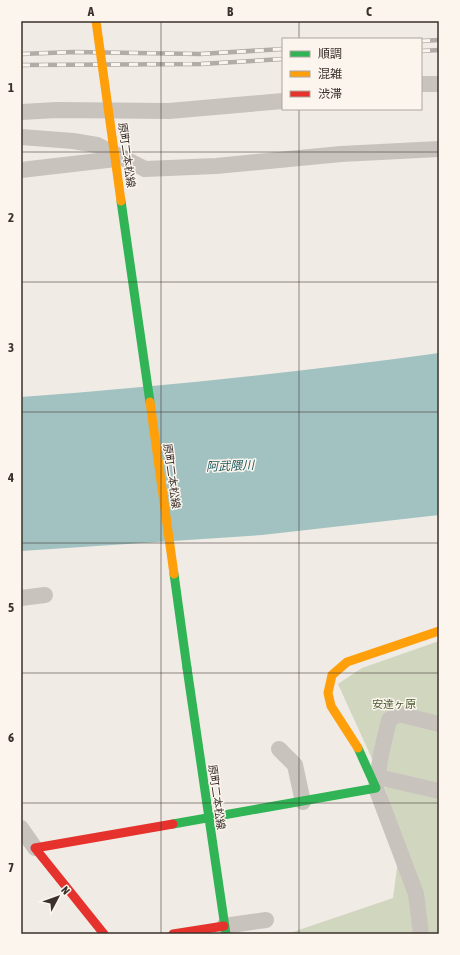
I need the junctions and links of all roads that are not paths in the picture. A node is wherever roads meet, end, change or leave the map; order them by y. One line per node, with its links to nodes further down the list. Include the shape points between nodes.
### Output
1 (96, 21): 8 (main road, 原町二本松線, bridge)
2 (422, 84): 3 (street)
3 (439, 84)
4 (282, 101): 5 (street, via 169,111)
5 (21, 112)
6 (21, 137): 7 (street, via 97,145 145,169)
7 (439, 149)
8 (116, 159): 9 (street); 18 (main road, 原町二本松線, bridge)
9 (21, 170)
10 (45, 595): 11 (street)
11 (21, 598)
12 (439, 631): 15 (main road, via 347,662 331,676 327,686 327,697)
13 (439, 724): 15 (street, via 398,714 389,720)
14 (279, 749): 17 (street, via 295,765)
15 (377, 782): 16 (street); 17 (main road); 24 (street, via 416,894)
16 (439, 791)
17 (303, 802): 18 (main road)
18 (208, 818): 19 (main road); 21 (main road, 原町二本松線)
19 (26, 838): 22 (main road)
20 (266, 920): 21 (street)
21 (225, 930): 23 (main road)
22 (104, 934)
23 (173, 934)
24 (421, 934)

